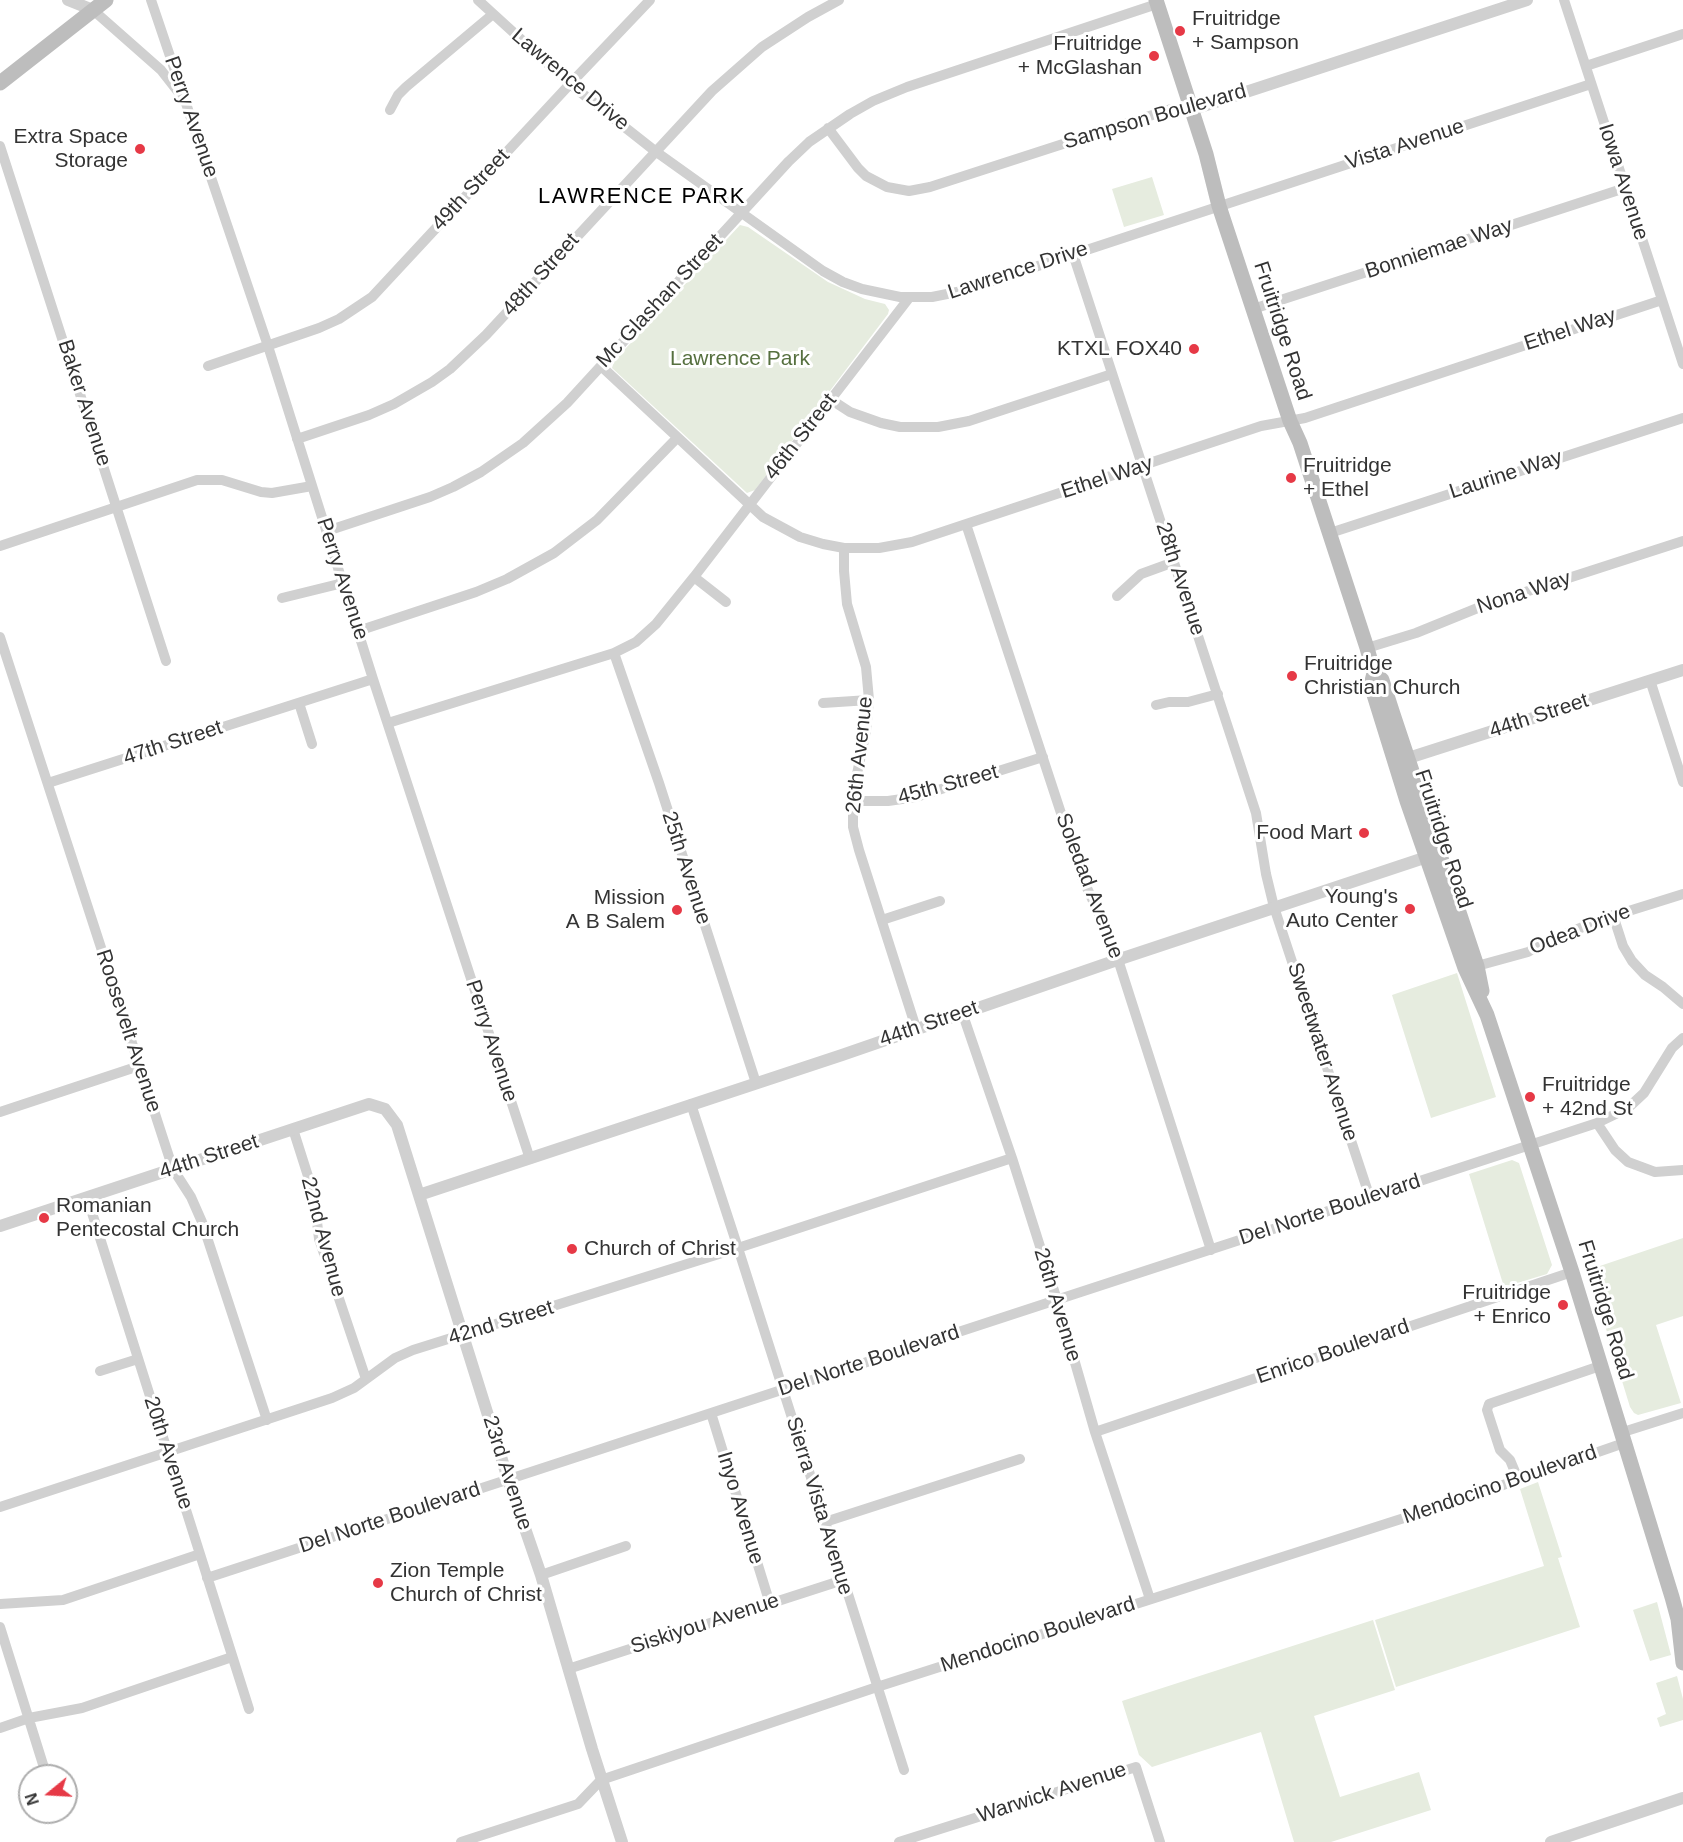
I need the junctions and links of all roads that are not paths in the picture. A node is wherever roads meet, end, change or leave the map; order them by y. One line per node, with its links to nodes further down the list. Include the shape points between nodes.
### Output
1 (68, 0): 11 (street)
2 (106, 0): 11 (main road)
3 (151, 0): 19 (street, Perry Avenue)
4 (478, 0): 13 (street, Lawrence Drive)
5 (650, 0): 17 (street, 49th Street)
6 (839, 0): 24 (street, 48th Street, via 762,47 712,91)
7 (1514, 0): 12 (street, Sampson Boulevard)
8 (1527, 0): 12 (street, Sampson Boulevard)
9 (1564, 0): 15 (street, Iowa Avenue)
10 (1156, 2): 21 (main road, Fruitridge Road); 22 (street, Mc Glashan Street, via 888,95)
11 (88, 5): 16 (main road); 19 (street, via 161,70)
12 (1502, 7): 21 (street, Sampson Boulevard)
13 (493, 14): 17 (street, Lawrence Drive); 20 (street, via 406,87)
14 (1683, 34): 15 (street)
15 (1586, 66): 18 (street, Iowa Avenue)
16 (0, 83)
17 (570, 84): 24 (street, Lawrence Drive); 32 (street, 49th Street, via 372,297 339,319)
18 (1591, 84): 25 (street, Iowa Avenue); 26 (street, Vista Avenue)
19 (188, 109): 32 (street, Perry Avenue)
20 (390, 110)
21 (1191, 110): 22 (street, Sampson Boulevard, via 1171,109 909,191 887,187 867,176); 26 (main road, Fruitridge Road)
22 (828, 128): 27 (street, Mc Glashan Street, via 789,161)
23 (0, 146): 44 (street, Baker Avenue)
24 (655, 151): 27 (street, Lawrence Drive); 41 (street, 48th Street, via 450,369 394,404)
25 (1625, 188): 30 (street, Iowa Avenue); 31 (street, Bonniemae Way)
26 (1220, 206): 28 (street, Lawrence Drive); 31 (main road, Fruitridge Road)
27 (742, 213): 29 (street, Lawrence Drive, via 843,282); 35 (street, Mc Glashan Street)
28 (1073, 254): 29 (street, Lawrence Drive, via 951,294); 36 (street, 28th Avenue)
29 (909, 298): 37 (street, 46th Street)
30 (1662, 300): 33 (street, Iowa Avenue); 39 (street, Ethel Way)
31 (1253, 309): 39 (main road, Fruitridge Road)
32 (268, 346): 34 (street, 49th Street); 41 (street, Perry Avenue)
33 (1683, 364)
34 (208, 366)
35 (601, 366): 40 (street, Ethel Way); 47 (street, Mc Glashan Street, via 548,423 481,472 430,497)
36 (1112, 374): 37 (street, via 938,428 881,423); 42 (street, 28th Avenue)
37 (830, 399): 45 (street, 46th Street)
38 (1683, 418): 48 (street, Laurine Way)
39 (1290, 421): 42 (street, Ethel Way, via 1261,426); 48 (main road, Fruitridge Road)
40 (677, 438): 45 (street, Ethel Way); 58 (street, via 597,520 554,553 476,592)
41 (297, 439): 43 (street, Perry Avenue)
42 (1142, 467): 46 (street, Ethel Way); 52 (street, 28th Avenue)
43 (312, 486): 44 (street, via 272,493 222,480 197,480); 47 (street, Perry Avenue)
44 (118, 506): 50 (street); 62 (street, Baker Avenue)
45 (749, 506): 51 (street, Ethel Way, via 800,537); 53 (street, 46th Street)
46 (966, 524): 51 (street, Ethel Way, via 894,546); 73 (street, Soledad Avenue)
47 (327, 531): 54 (street, Perry Avenue)
48 (1330, 533): 60 (main road, Fruitridge Road)
49 (1683, 541): 60 (street, Nona Way)
50 (0, 546)
51 (844, 548): 67 (street, 26th Avenue, via 848,604 866,668)
52 (1174, 562): 55 (street, via 1141,574); 66 (street, 28th Avenue)
53 (694, 577): 57 (street); 61 (street, 46th Street, via 656,624 636,642)
54 (343, 583): 56 (street); 58 (street, Perry Avenue)
55 (1118, 596)
56 (282, 598)
57 (726, 602)
58 (358, 631): 64 (street, Perry Avenue)
59 (0, 637): 76 (street, Roosevelt Avenue)
60 (1367, 648): 74 (main road, Fruitridge Road, via 1374,673 1371,685)
61 (614, 653): 71 (street, 46th Street); 92 (street, 25th Avenue)
62 (166, 661)
63 (1683, 670): 65 (street, 44th Street)
64 (374, 679): 68 (street, 47th Street); 71 (street, Perry Avenue)
65 (1650, 680): 74 (street, 44th Street); 75 (street)
66 (1218, 694): 70 (street); 81 (street, 28th Avenue, via 1256,813)
67 (869, 700): 69 (street); 77 (street, 26th Avenue)
68 (299, 703): 72 (street); 76 (street, 47th Street)
69 (823, 703)
70 (1156, 705)
71 (388, 723): 99 (street, Perry Avenue)
72 (312, 744)
73 (1043, 757): 77 (street, 45th Street, via 916,797); 84 (street, Soledad Avenue, via 1087,892)
74 (1402, 760): 78 (main road, Fruitridge Road)
75 (1683, 782)
76 (48, 783): 91 (street, Roosevelt Avenue)
77 (852, 801): 83 (street, 26th Avenue, via 855,838)
78 (1433, 855): 81 (street, 44th Street); 85 (main road, Fruitridge Road); 88 (main road, Fruitridge Road, via 1465,968)
79 (1683, 894): 82 (street, Odea Drive)
80 (940, 901): 83 (street)
81 (1274, 907): 84 (street, 44th Street); 105 (street, Sweetwater Avenue)
82 (1613, 915): 85 (street, Odea Drive, via 1528,952); 86 (street, via 1632,962)
83 (882, 920): 89 (street, 26th Avenue)
84 (1117, 960): 87 (street, 44th Street); 108 (street, Soledad Avenue)
85 (1477, 966): 88 (main road, Fruitridge Road)
86 (1683, 1004)
87 (963, 1012): 89 (street, 44th Street); 100 (street, 26th Avenue)
88 (1487, 1015): 98 (main road, Fruitridge Road)
89 (916, 1028): 92 (street, 44th Street)
90 (1683, 1038): 96 (street, via 1672,1048 1644,1093 1628,1108)
91 (139, 1066): 95 (street); 101 (street, Roosevelt Avenue)
92 (756, 1083): 93 (street, 44th Street)
93 (691, 1104): 99 (street, 44th Street); 107 (street, Sierra Vista Avenue)
94 (385, 1108): 97 (street, 44th Street, via 369,1104); 103 (street, 23rd Avenue, via 398,1125)
95 (0, 1112)
96 (1597, 1123): 98 (street); 102 (street, via 1628,1162 1655,1172)
97 (292, 1129): 101 (street, 44th Street); 115 (street, 22nd Avenue, via 314,1195 319,1239)
98 (1530, 1145): 105 (street, Del Norte Boulevard); 109 (main road, Fruitridge Road)
99 (530, 1158): 103 (street, 44th Street)
100 (1012, 1158): 107 (street, 42nd Street); 110 (street, 26th Avenue)
101 (173, 1169): 104 (street, 44th Street); 119 (street, Roosevelt Avenue, via 202,1222)
102 (1683, 1170)
103 (419, 1195): 111 (street, 23rd Avenue)
104 (87, 1197): 106 (street, 44th Street); 112 (street, 20th Avenue)
105 (1370, 1197): 108 (street, Del Norte Boulevard)
106 (0, 1226)
107 (738, 1248): 111 (street, 42nd Street); 116 (street, Sierra Vista Avenue)
108 (1210, 1250): 110 (street, Del Norte Boulevard)
109 (1572, 1272): 113 (main road, Fruitridge Road); 120 (street, Enrico Boulevard)
110 (1057, 1300): 116 (street, Del Norte Boulevard); 120 (street, 26th Avenue)
111 (463, 1335): 115 (street, 42nd Street, via 404,1354); 124 (street, 23rd Avenue)
112 (138, 1359): 114 (street); 122 (street, 20th Avenue)
113 (1600, 1366): 121 (main road, Fruitridge Road); 125 (street, via 1489,1404 1487,1410 1500,1449)
114 (100, 1371)
115 (366, 1379): 119 (street, 42nd Street, via 332,1398)
116 (783, 1389): 117 (street, Del Norte Boulevard); 127 (street, Sierra Vista Avenue)
117 (711, 1413): 124 (street, Del Norte Boulevard); 135 (street, Inyo Avenue)
118 (1683, 1413): 121 (street, Mendocino Boulevard)
119 (267, 1420): 122 (street, 42nd Street)
120 (1095, 1432): 133 (street, 26th Avenue)
121 (1622, 1438): 125 (street, Mendocino Boulevard); 136 (main road, Fruitridge Road)
122 (168, 1452): 126 (street, 42nd Street); 129 (street, 20th Avenue)
123 (1020, 1459): 127 (street)
124 (508, 1479): 130 (street, 23rd Avenue); 131 (street, Del Norte Boulevard)
125 (1518, 1479): 133 (street, Mendocino Boulevard)
126 (0, 1507)
127 (825, 1522): 132 (street, Sierra Vista Avenue)
128 (626, 1546): 130 (street)
129 (200, 1554): 131 (street, 20th Avenue); 134 (street, via 63,1600)
130 (541, 1575): 140 (street, 23rd Avenue)
131 (207, 1578): 138 (street, 20th Avenue)
132 (843, 1580): 135 (street, Siskiyou Avenue); 141 (street, Sierra Vista Avenue)
133 (1150, 1599): 141 (street, Mendocino Boulevard)
134 (0, 1604)
135 (770, 1604): 140 (street, Siskiyou Avenue)
136 (1680, 1624): 139 (main road, Fruitridge Road)
137 (0, 1627): 143 (street)
138 (232, 1657): 142 (street, 20th Avenue); 143 (street, via 82,1708)
139 (1683, 1663)
140 (568, 1669): 147 (street, 23rd Avenue)
141 (877, 1687): 146 (street, Sierra Vista Avenue); 147 (street, Mendocino Boulevard)
142 (249, 1709)
143 (29, 1719): 144 (street); 145 (street)
144 (0, 1728)
145 (43, 1764)
146 (904, 1770)
147 (601, 1780): 149 (street, Mendocino Boulevard, via 578,1804); 151 (street, 23rd Avenue)
148 (1683, 1798): 154 (street)
149 (489, 1838): 150 (street, Mendocino Boulevard)
150 (461, 1842)
151 (622, 1842)
152 (899, 1842): 153 (street, Warwick Avenue, via 1136,1767)
153 (1160, 1842)
154 (1551, 1842)

